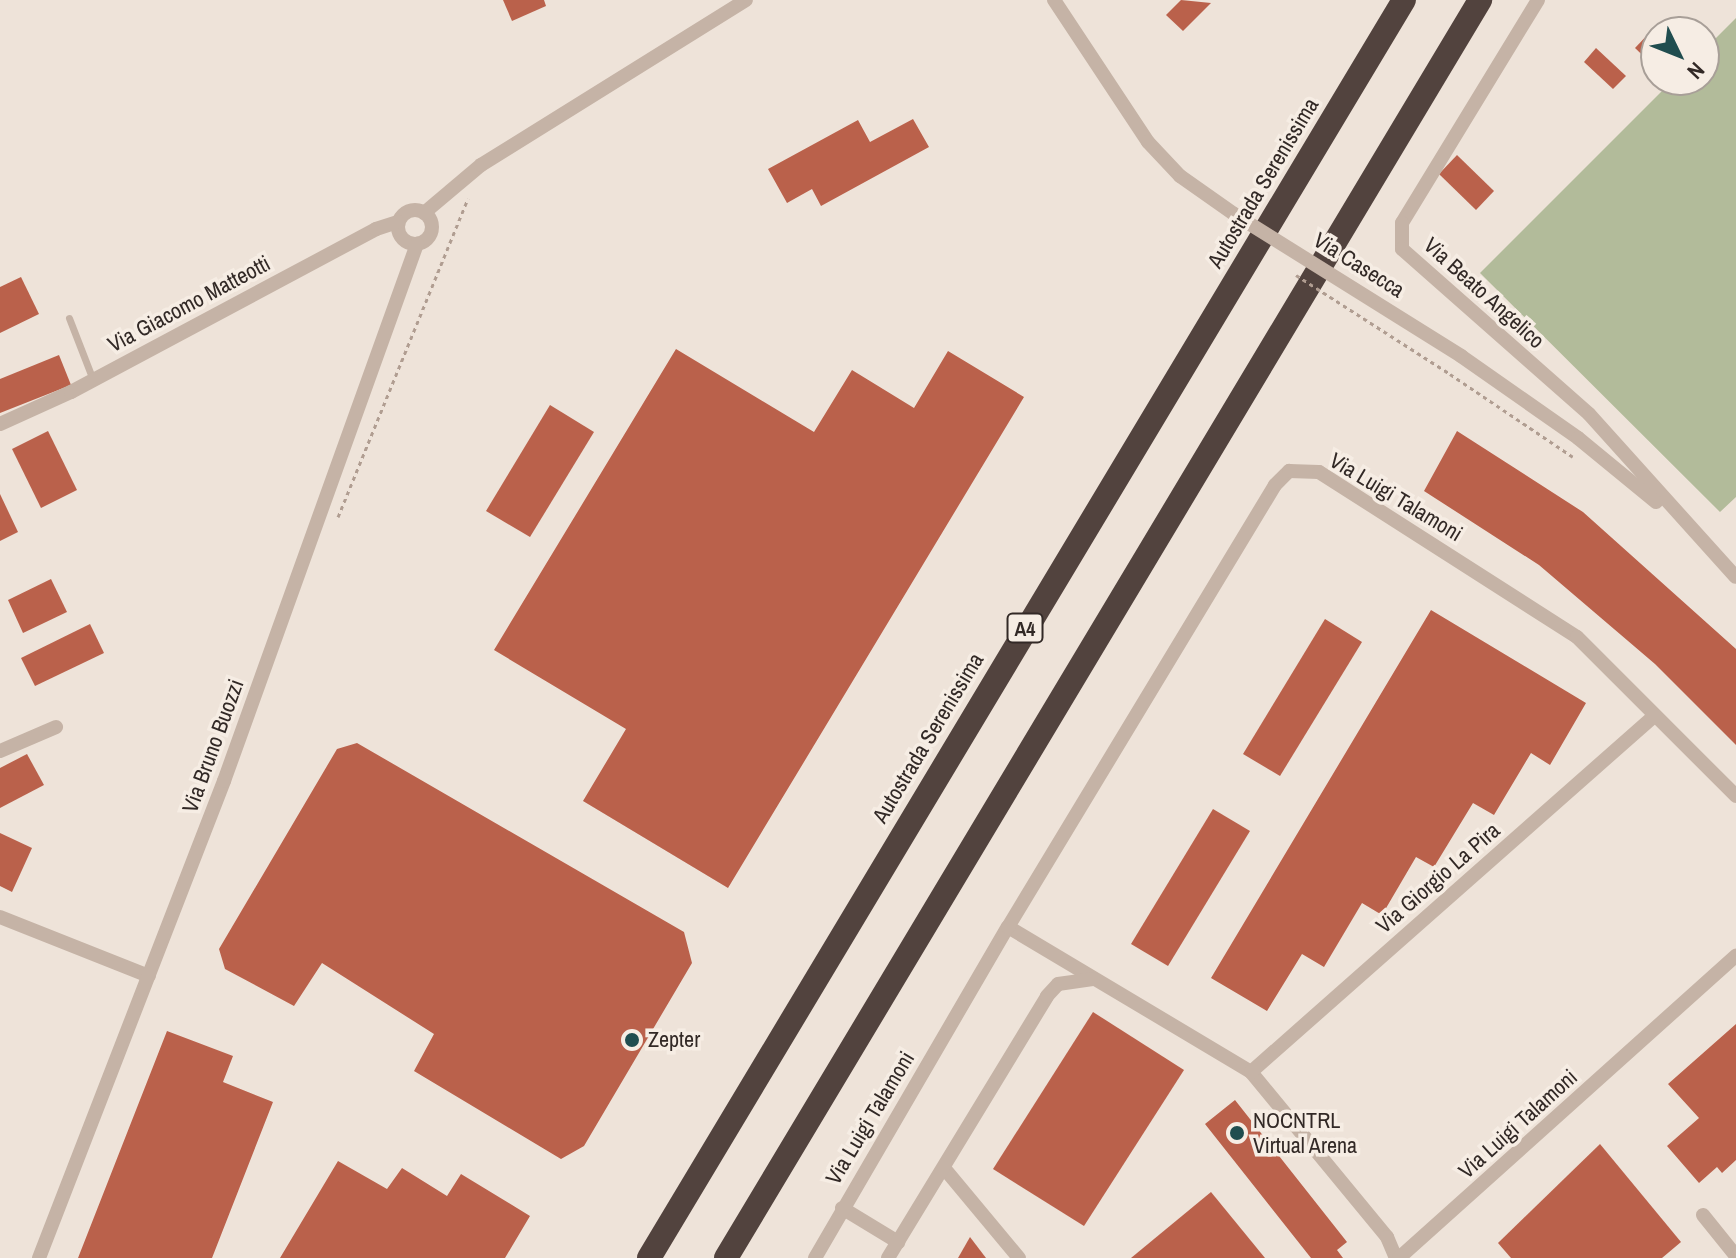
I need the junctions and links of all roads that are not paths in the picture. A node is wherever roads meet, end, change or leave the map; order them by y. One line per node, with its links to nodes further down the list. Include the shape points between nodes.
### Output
1 (746, 0): 6 (street, Via Giacomo Matteotti, via 481,165)
2 (1054, 0): 12 (street, Via Casecca, bridge, via 1148,142 1180,176 1461,356 1578,438)
3 (1404, 0): 30 (highway, Autostrada Serenissima / A4)
4 (1480, 0): 31 (highway)
5 (1538, 0): 12 (street, Via Beato Angelico, via 1402,223 1402,249 1589,414)
6 (424, 213): 7 (street, Via Giacomo Matteotti, via 410,211); 8 (street, via 432,230)
7 (398, 222): 8 (street, via 402,238); 10 (street, Via Giacomo Matteotti, via 352,241)
8 (417, 244): 21 (street, Via Bruno Buozzi)
9 (69, 318): 10 (lane)
10 (93, 380): 11 (street, Via Giacomo Matteotti)
11 (0, 424)
12 (1685, 525): 13 (street, Via Beato Angelico)
13 (1736, 577)
14 (1653, 717): 17 (street, Via Luigi Talamoni); 19 (street, Via Luigi Talamoni, via 1577,637 1319,472 1289,471 1275,485); 23 (street, Via Giorgio La Pira)
15 (56, 727): 16 (street)
16 (0, 751)
17 (1736, 796)
18 (0, 917): 21 (street)
19 (1008, 927): 22 (street); 25 (street, Via Luigi Talamoni)
20 (1736, 956): 35 (street, Via Luigi Talamoni)
21 (149, 976): 29 (street, Via Bruno Buozzi)
22 (1094, 979): 23 (street); 24 (street, via 1058,984 1047,996)
23 (1251, 1072): 35 (street, via 1387,1237)
24 (944, 1168): 27 (street); 34 (street)
25 (842, 1208): 27 (street, Via Luigi Talamoni); 32 (street, Via Luigi Talamoni)
26 (1703, 1215): 28 (street)
27 (898, 1242): 33 (street)
28 (1736, 1256)
29 (39, 1258)
30 (649, 1258)
31 (726, 1258)
32 (815, 1258)
33 (888, 1258)
34 (1019, 1258)
35 (1398, 1258)

